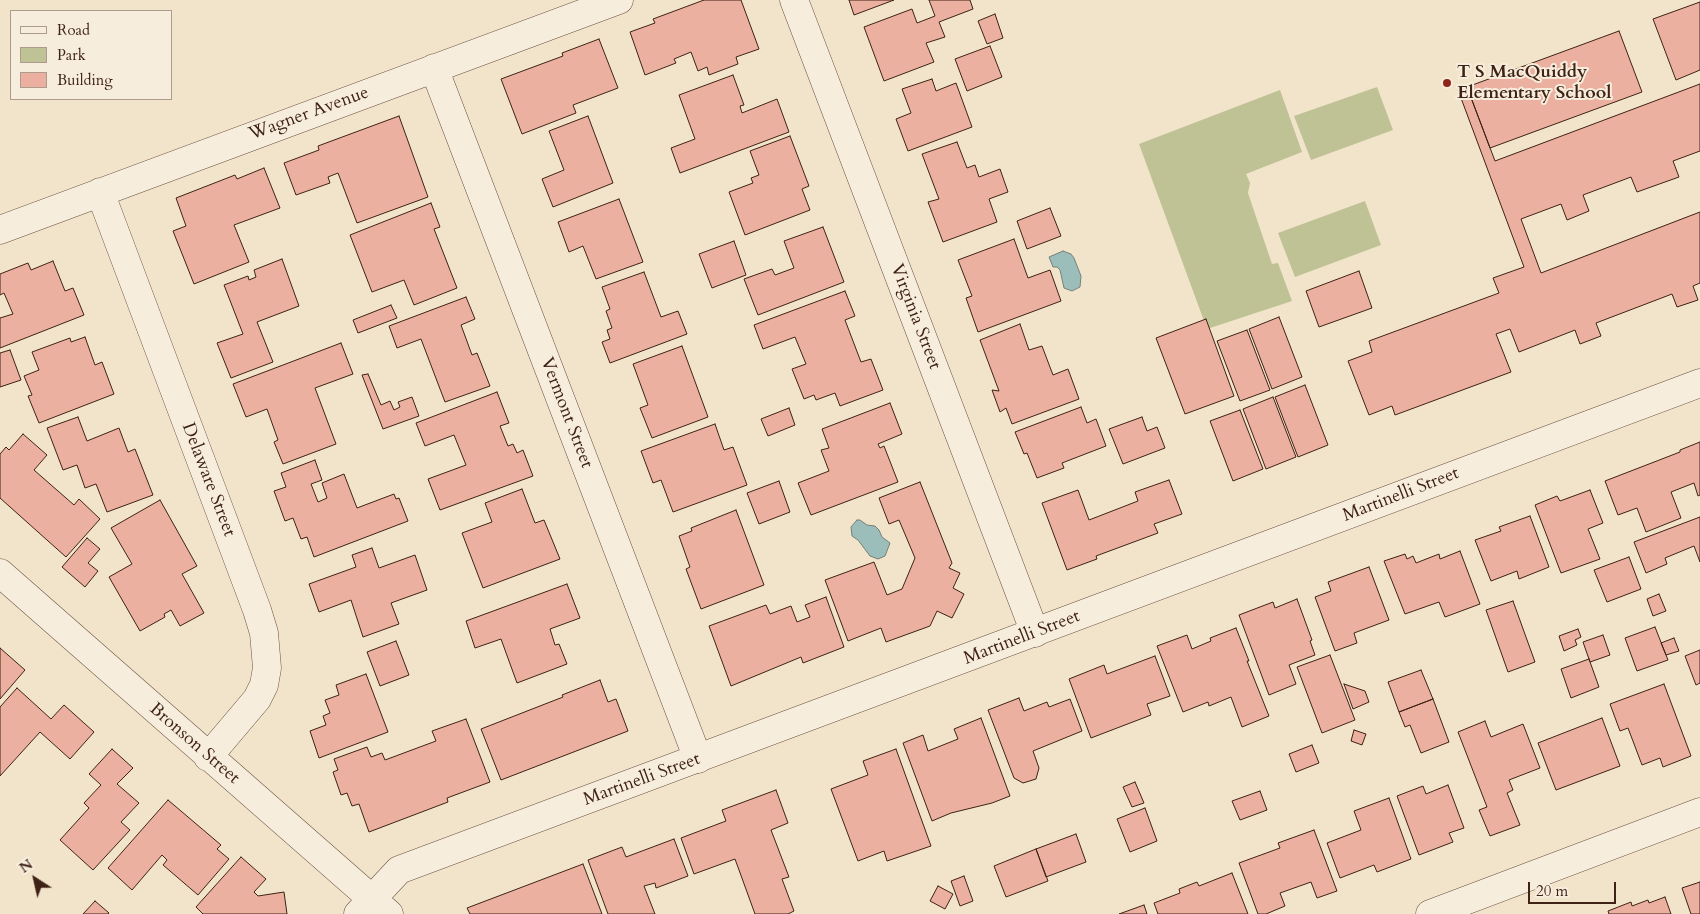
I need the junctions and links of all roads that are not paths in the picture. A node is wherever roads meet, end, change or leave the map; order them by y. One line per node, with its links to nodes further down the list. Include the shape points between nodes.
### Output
1 (619, 0): 3 (street, Wagner Avenue)
2 (794, 0): 8 (street, Virginia Street)
3 (434, 68): 4 (street, Wagner Avenue); 10 (street, Vermont Street)
4 (100, 192): 5 (street, Wagner Avenue); 9 (street, Delaware Street, via 264,633 267,668 264,685 257,699)
5 (0, 230)
6 (1700, 383): 8 (street, Martinelli Street)
7 (0, 573): 9 (street, Bronson Street)
8 (1035, 633): 10 (street, Martinelli Street)
9 (208, 757): 12 (street, Bronson Street)
10 (698, 759): 12 (street, Martinelli Street, via 399,870)
11 (1700, 812): 13 (street)
12 (373, 909)
13 (1430, 914)

